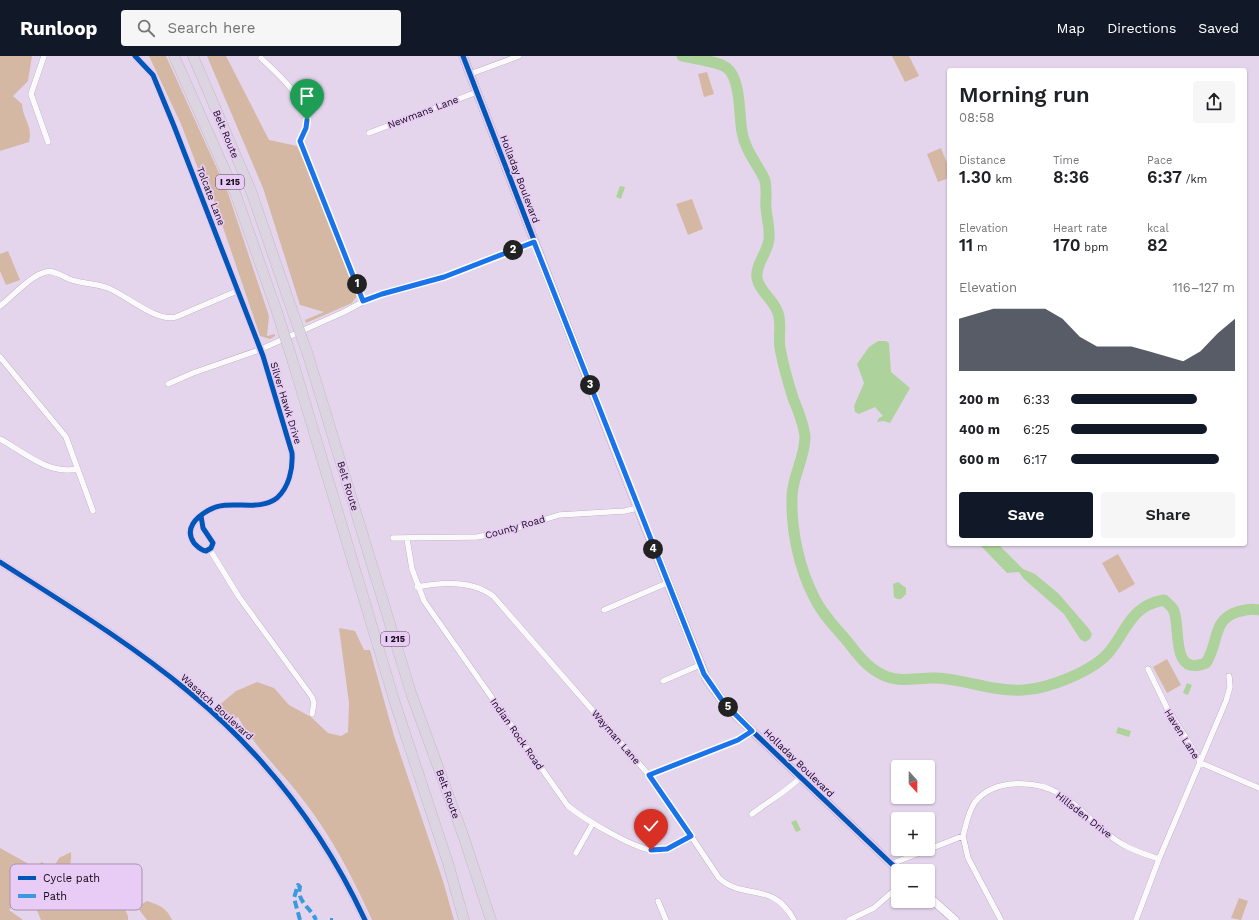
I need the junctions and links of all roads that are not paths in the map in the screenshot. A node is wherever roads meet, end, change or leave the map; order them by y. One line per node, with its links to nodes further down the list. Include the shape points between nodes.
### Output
1 (44, 56): 11 (street, via 31,94)
2 (135, 56): 13 (street, Tolcate Lane, via 148,68 157,82)
3 (174, 56): 53 (highway, Belt Route / I 215, bridge, via 236,195 277,312 394,703 448,863)
4 (193, 56): 54 (highway, Belt Route / I 215, bridge, via 250,191 308,355 411,693 464,835)
5 (463, 56): 8 (main road, Holladay Boulevard)
6 (518, 56): 8 (street)
7 (262, 58): 14 (street, via 292,89 302,106 307,124 300,141)
8 (470, 74): 9 (main road, Holladay Boulevard)
9 (477, 92): 10 (street, Newmans Lane); 12 (main road, Holladay Boulevard)
10 (369, 133)
11 (48, 142)
12 (534, 242): 14 (street, via 444,277); 21 (main road, Holladay Boulevard)
13 (237, 291): 15 (street, via 168,318 155,314 108,288 47,272 32,279); 16 (street, Tolcate Lane)
14 (363, 301): 16 (street)
15 (0, 306)
16 (259, 350): 18 (street); 23 (street, Silver Hawk Drive, via 291,448 292,465 287,483 281,493 269,502 256,505 222,505 208,510)
17 (0, 357): 20 (street, via 63,432)
18 (168, 384)
19 (0, 438): 20 (street, via 46,466 62,470)
20 (77, 469): 22 (street)
21 (637, 508): 25 (street, County Road, via 625,511 559,514 477,537); 28 (main road, Holladay Boulevard)
22 (93, 511)
23 (201, 516): 26 (street, Silver Hawk Drive, via 203,528 213,542); 26 (street, Silver Hawk Drive, via 191,525 189,534 201,550)
24 (393, 538): 25 (street, County Road)
25 (408, 539): 29 (street, Indian Rock Road)
26 (210, 550): 35 (street, Silver Hawk Drive, via 239,597 312,698)
27 (0, 562): 52 (street, Wasatch Boulevard, via 148,660 226,724 272,773 309,823)
28 (667, 583): 30 (street); 31 (main road, Holladay Boulevard)
29 (417, 587): 38 (street, Wayman Lane, via 437,584 468,585 493,596); 42 (street, Indian Rock Road, via 424,601 562,798 572,809)
30 (604, 610)
31 (700, 666): 34 (street); 36 (main road, Holladay Boulevard, via 715,692)
32 (1148, 668): 37 (street, Haven Lane, via 1168,710)
33 (1229, 676): 37 (street, via 1230,688)
34 (663, 681)
35 (312, 714)
36 (752, 731): 38 (street, via 738,740); 39 (main road, Holladay Boulevard)
37 (1201, 762): 40 (street, Haven Lane); 46 (street)
38 (649, 775): 43 (street, Wayman Lane)
39 (801, 777): 41 (street, via 784,794 773,798); 47 (main road, Holladay Boulevard)
40 (1259, 788)
41 (752, 814)
42 (594, 823): 43 (street, Indian Rock Road, via 632,844 651,850 667,849); 45 (street)
43 (691, 836): 56 (street, Wayman Lane, via 722,882 731,887 755,891 773,898 783,905)
44 (963, 836): 46 (street, Hillsden Drive, via 972,807 984,795 1007,785 1035,785 1061,795 1122,844); 47 (street); 58 (street, via 968,858)
45 (576, 853)
46 (1159, 859): 59 (street)
47 (891, 864)
48 (891, 894): 51 (street, via 880,904)
49 (658, 901): 55 (street)
50 (935, 902): 57 (main road)
51 (852, 919)
52 (365, 920)
53 (464, 920)
54 (491, 920)
55 (666, 920)
56 (794, 920)
57 (955, 920)
58 (1001, 920)
59 (1136, 920)

